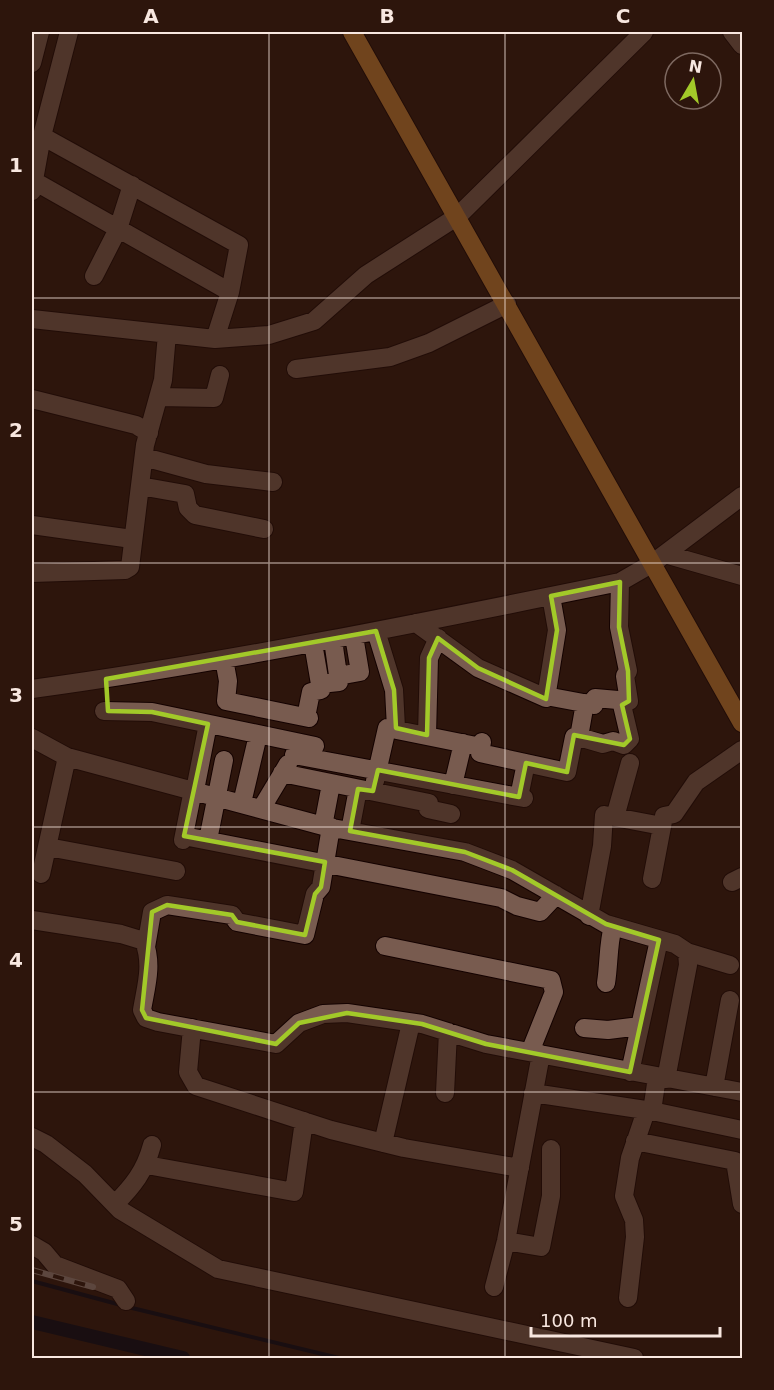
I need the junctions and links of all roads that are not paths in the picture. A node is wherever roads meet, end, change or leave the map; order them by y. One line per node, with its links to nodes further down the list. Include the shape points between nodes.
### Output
1 (40, 32): 7 (street)
2 (69, 32): 8 (street)
3 (352, 32): 11 (main road)
4 (644, 32): 11 (street)
5 (732, 32): 6 (street)
6 (742, 45)
7 (32, 62)
8 (42, 136): 9 (street); 10 (street)
9 (132, 185): 12 (street); 14 (street, via 239,245)
10 (33, 187): 12 (street)
11 (458, 216): 15 (main road); 18 (street, via 366,275 314,321 268,335)
12 (118, 228): 13 (street); 14 (street)
13 (94, 276)
14 (230, 292): 18 (street)
15 (507, 304): 19 (street, via 429,344 390,357); 31 (main road)
16 (32, 319): 17 (street)
17 (167, 334): 18 (street); 21 (street)
18 (215, 339)
19 (296, 369)
20 (220, 375): 21 (street, via 213,398)
21 (158, 397): 23 (street)
22 (32, 399): 23 (street, via 136,425)
23 (149, 434): 24 (street)
24 (144, 457): 25 (street, via 206,474); 26 (street)
25 (273, 482)
26 (140, 486): 29 (street, via 185,494 188,508 195,515); 30 (street)
27 (742, 496): 31 (street)
28 (32, 525): 30 (street)
29 (264, 529)
30 (132, 539): 32 (street, via 130,567 125,570)
31 (659, 558): 33 (street); 34 (street); 52 (main road)
32 (32, 573)
33 (742, 576)
34 (620, 582): 35 (street); 49 (street, via 619,627 628,671 625,676)
35 (551, 596): 36 (street); 47 (street, via 558,630)
36 (416, 623): 37 (street); 39 (street)
37 (376, 631): 38 (street); 54 (street, via 394,690)
38 (354, 636): 40 (street); 43 (street, via 360,672)
39 (438, 638): 47 (street, via 478,668); 56 (street, via 429,658)
40 (333, 639): 41 (street); 43 (street)
41 (313, 643): 42 (street); 45 (street)
42 (224, 659): 44 (street); 48 (street)
43 (338, 676): 45 (street, via 339,682)
44 (106, 679): 46 (street); 53 (street, via 106,711 152,712)
45 (320, 684): 51 (street, via 321,690 311,692)
46 (32, 690)
47 (546, 696): 50 (street)
48 (229, 701): 51 (street); 53 (street)
49 (629, 701): 50 (street, via 595,698 594,705); 57 (street, via 622,705 630,739 624,745)
50 (585, 703): 57 (street)
51 (304, 717): 61 (street)
52 (742, 723)
53 (216, 726): 55 (street); 72 (street)
54 (396, 728): 56 (street); 67 (street, via 387,728)
55 (258, 735): 61 (street); 76 (street)
56 (427, 735): 59 (street)
57 (579, 737): 65 (street, via 574,736 567,771)
58 (32, 738): 63 (street)
59 (463, 742): 65 (street, via 482,744 480,753); 71 (street)
60 (315, 746): 61 (street)
61 (294, 747): 67 (street); 68 (street)
62 (742, 750): 81 (street, via 696,782 674,814 664,816)
63 (67, 757): 72 (street); 84 (street)
64 (224, 760): 74 (street)
65 (526, 763): 71 (street, via 522,797)
66 (630, 763): 79 (street)
67 (378, 770): 69 (street); 73 (street)
68 (282, 773): 70 (street); 77 (street)
69 (407, 776): 71 (street); 75 (street)
70 (331, 784): 73 (street); 80 (street)
71 (453, 785)
72 (194, 790): 74 (street); 83 (street, via 183,838)
73 (366, 790): 75 (street); 82 (street)
74 (217, 796): 76 (street); 83 (street)
75 (402, 797): 78 (street, via 429,803 428,809)
76 (242, 803): 77 (street)
77 (261, 808): 80 (street)
78 (451, 814)
79 (615, 816): 81 (street); 90 (street, via 604,815)
80 (327, 826): 82 (street); 85 (street)
81 (662, 826): 88 (street)
82 (350, 831): 89 (street, via 465,852 512,870)
83 (208, 840): 85 (street)
84 (48, 847): 86 (street); 87 (street)
85 (325, 862): 89 (street, via 501,898 540,912); 95 (street, via 305,934 237,922 232,915 167,905 152,912)
86 (176, 871)
87 (41, 874)
88 (652, 879)
89 (556, 896): 90 (street)
90 (589, 916): 92 (street)
91 (32, 920): 95 (street, via 121,934 144,941)
92 (613, 926): 93 (street); 98 (street, via 608,941 611,951)
93 (660, 940): 96 (street); 101 (street)
94 (385, 946): 105 (street, via 551,980 554,992)
95 (146, 947): 102 (street, via 149,971 142,1011 146,1018)
96 (687, 952): 97 (street); 107 (street, via 687,979)
97 (730, 965)
98 (606, 983)
99 (730, 1000): 108 (street)
100 (411, 1023): 102 (street, via 347,1013 323,1014 299,1023 276,1044); 104 (street); 117 (street)
101 (640, 1026): 103 (street); 106 (street)
102 (192, 1028): 113 (street, via 188,1072 196,1086)
103 (584, 1028)
104 (448, 1032): 105 (street); 110 (street)
105 (535, 1053): 106 (street); 111 (street)
106 (630, 1072): 107 (street)
107 (661, 1078): 108 (street); 112 (street)
108 (714, 1087): 109 (street)
109 (742, 1092)
110 (445, 1093)
111 (534, 1093): 112 (street); 121 (street)
112 (649, 1111): 114 (street); 116 (street)
113 (304, 1121): 117 (street); 120 (street, via 294,1192)
114 (742, 1130)
115 (32, 1137): 122 (street, via 46,1143 85,1174)
116 (635, 1141): 123 (street, via 735,1161); 127 (street, via 624,1196 634,1220 635,1237)
117 (383, 1143): 121 (street)
118 (152, 1145): 120 (street)
119 (551, 1149): 124 (street, via 551,1196 541,1247)
120 (147, 1165): 122 (street)
121 (520, 1168): 124 (street)
122 (115, 1204): 129 (street, via 218,1269)
123 (742, 1204)
124 (506, 1241): 126 (street)
125 (32, 1245): 128 (street, via 55,1265 118,1289)
126 (494, 1287)
127 (628, 1298)
128 (126, 1301)
129 (634, 1359)

